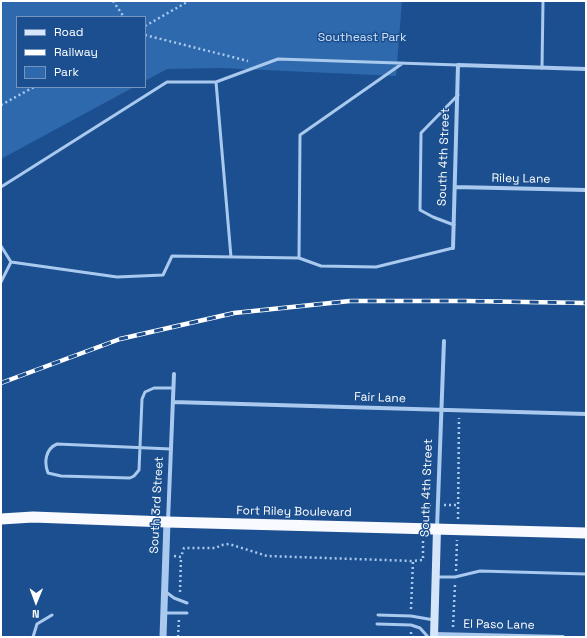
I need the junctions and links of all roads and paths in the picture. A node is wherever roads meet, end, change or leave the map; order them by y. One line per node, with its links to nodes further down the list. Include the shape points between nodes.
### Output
1 (113, 1): 4 (path)
2 (190, 1): 5 (path)
3 (543, 1): 10 (lane)
4 (123, 16)
5 (146, 25)
6 (146, 35): 8 (path)
7 (403, 63): 8 (lane, via 278,59); 9 (lane); 23 (lane, via 300,135)
8 (263, 65): 12 (lane)
9 (458, 66): 10 (street); 14 (street, South 4th Street)
10 (542, 68): 11 (street)
11 (586, 69)
12 (216, 82): 16 (lane, via 167,82); 22 (lane)
13 (32, 88): 15 (path)
14 (458, 95): 17 (street, South 4th Street); 19 (lane, via 422,134 420,210)
15 (1, 105)
16 (1, 187)
17 (455, 187): 18 (street, Riley Lane); 19 (street, South 4th Street)
18 (586, 190)
19 (454, 225): 21 (street, South 4th Street)
20 (1, 246): 24 (lane)
21 (453, 248): 23 (lane, via 376,267 320,266)
22 (231, 257): 23 (lane); 24 (lane, via 172,256 163,275 117,277)
23 (299, 258)
24 (11, 262): 25 (lane)
25 (1, 282)
26 (444, 341): 30 (street, South 4th Street)
27 (174, 374): 28 (street, South 3rd Street)
28 (173, 388): 29 (street, South 3rd Street); 33 (lane, via 154,388 145,392 142,399)
29 (173, 402): 30 (street, Fair Lane); 34 (street, South 3rd Street)
30 (441, 410): 31 (street, Fair Lane); 38 (street, South 4th Street)
31 (460, 411): 32 (street, Fair Lane); 40 (path)
32 (586, 414)
33 (141, 447): 33 (lane, via 57,444 48,450 46,468 48,473 54,475 130,478 139,470); 34 (lane)
34 (171, 449): 37 (street, South 3rd Street)
35 (424, 504): 39 (path)
36 (1, 519): 37 (highway, Fort Riley Boulevard, via 34,516)
37 (168, 522): 39 (highway, Fort Riley Boulevard); 42 (street, South 3rd Street)
38 (437, 528): 39 (highway, Fort Riley Boulevard); 40 (highway, Fort Riley Boulevard); 45 (main road, South 4th Street)
39 (423, 529): 43 (path, via 422,560)
40 (457, 529): 41 (highway, Fort Riley Boulevard)
41 (586, 533)
42 (166, 556): 43 (path, via 181,556 184,548 216,548 229,544 266,556); 46 (street, South 3rd Street)
43 (413, 561): 52 (path)
44 (586, 574): 45 (lane, via 480,571 455,577)
45 (435, 578): 53 (main road, South 4th Street)
46 (165, 591): 47 (lane); 48 (street, South 3rd Street)
47 (187, 603)
48 (164, 613): 49 (lane); 58 (street, South 3rd Street)
49 (187, 613)
50 (52, 614): 57 (lane, via 37,624)
51 (378, 615): 52 (lane)
52 (411, 616): 53 (lane)
53 (434, 620): 56 (main road, South 4th Street)
54 (377, 624): 55 (lane)
55 (410, 625): 56 (lane); 59 (path)
56 (432, 636): 60 (street, El Paso Lane)
57 (32, 637)
58 (162, 637)
59 (413, 637)
60 (563, 637)

